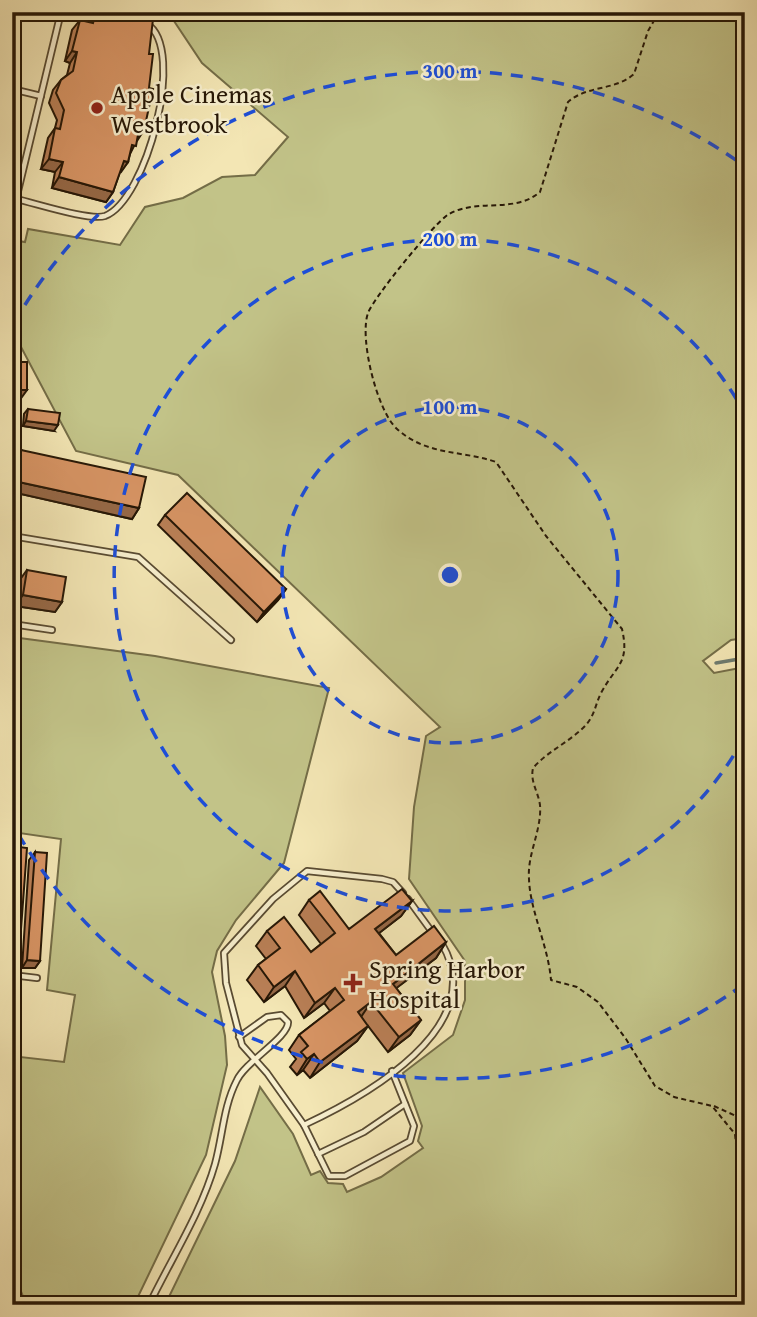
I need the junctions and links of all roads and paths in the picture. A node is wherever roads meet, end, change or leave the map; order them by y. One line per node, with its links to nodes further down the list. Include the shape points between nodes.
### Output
1 (61, 12): 5 (lane)
2 (659, 12): 18 (path, via 634,74 614,84 580,91 568,102 540,192 517,204 466,206 446,216 377,297 366,323 366,344 384,412 396,428 426,449 496,462 546,536 622,629 624,660 600,695 597,710 585,726 533,768 540,805 528,881 548,949 551,980 577,987 597,1002 655,1086 674,1097)
3 (137, 22): 6 (lane, via 155,30 160,42 163,89 151,144 127,196 116,210 102,217)
4 (12, 89): 5 (lane)
5 (41, 96): 6 (lane)
6 (16, 199): 7 (lane)
7 (13, 212)
8 (12, 536): 11 (lane, via 138,557)
9 (12, 624): 10 (lane)
10 (52, 630)
11 (231, 640)
12 (12, 975): 13 (lane)
13 (37, 978)
14 (239, 1037): 15 (lane); 15 (lane, via 272,1015 281,1015 288,1022 285,1032); 16 (lane, via 224,966 224,953 232,942 307,871 382,879 393,882 411,903 442,944 452,970 440,1027)
15 (252, 1059): 20 (lane, via 268,1073); 23 (lane, via 227,1102 216,1163 207,1185)
16 (393, 1071): 17 (lane); 20 (lane, via 351,1103)
17 (405, 1104): 21 (lane, via 364,1132); 21 (lane, via 414,1130 405,1145 339,1178 326,1172)
18 (712, 1106): 19 (path); 22 (path, via 735,1134 739,1173)
19 (745, 1119)
20 (304, 1125): 21 (lane)
21 (318, 1154)
22 (745, 1180)
23 (149, 1305)

